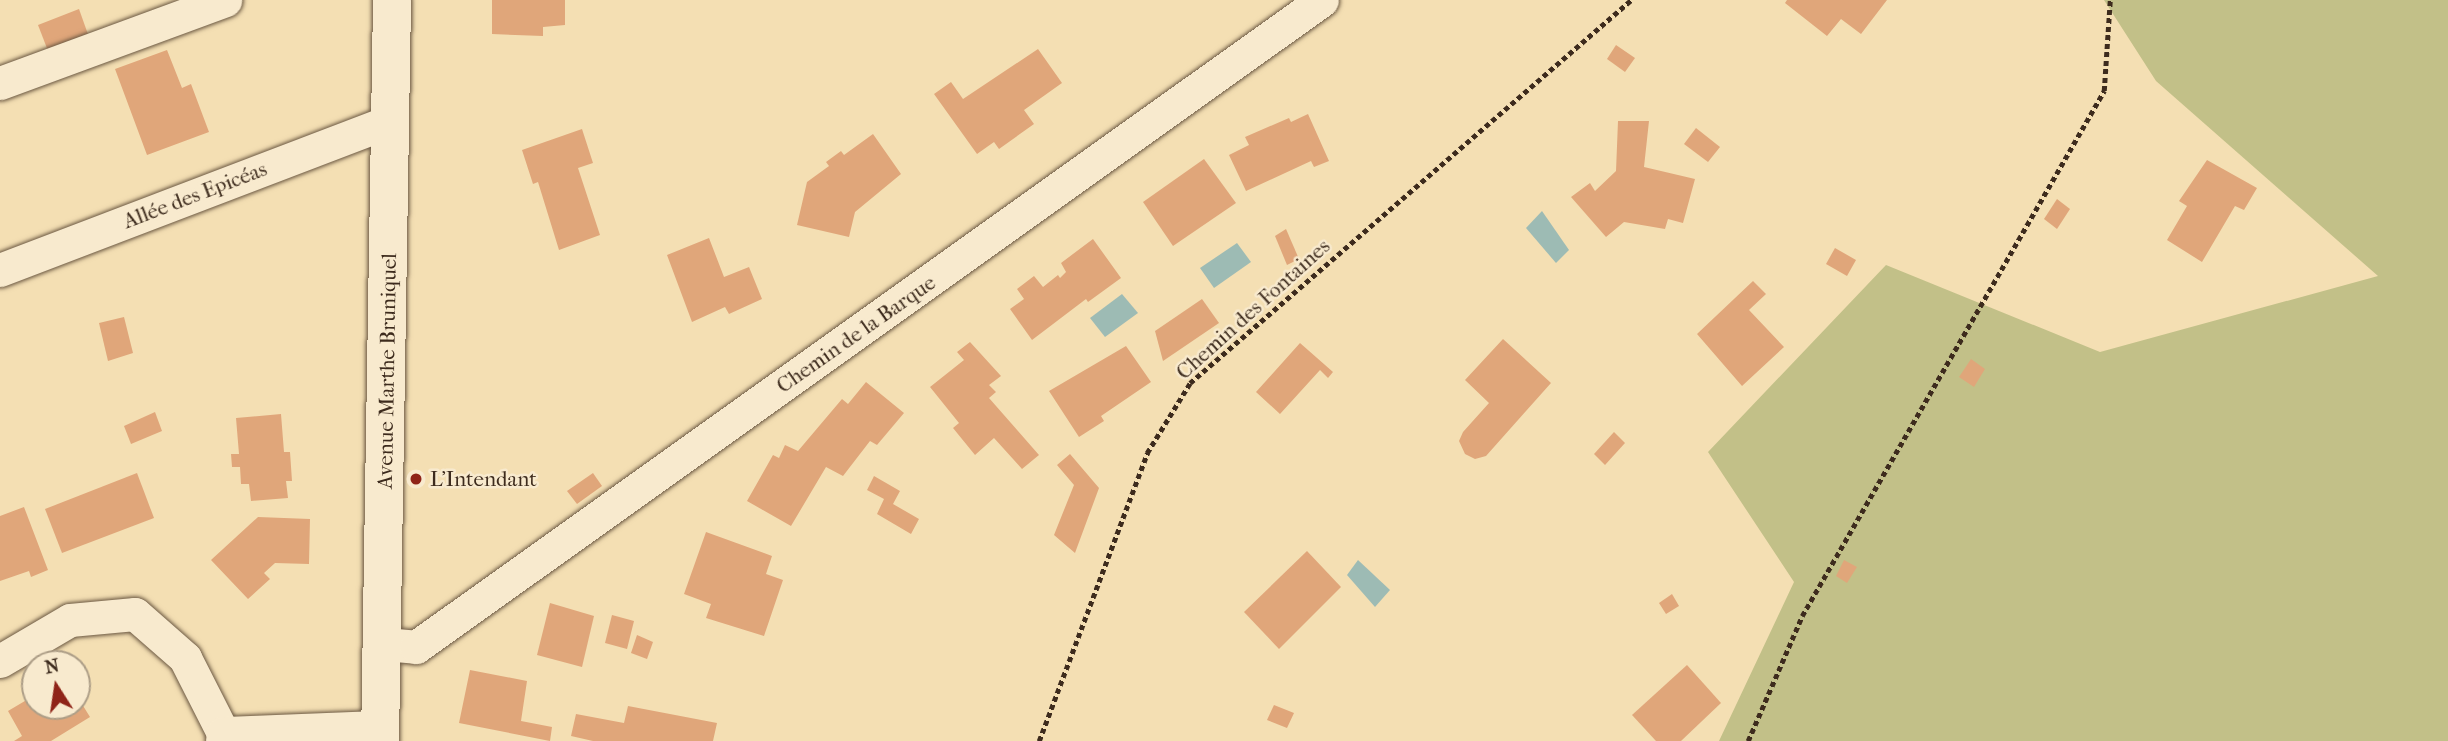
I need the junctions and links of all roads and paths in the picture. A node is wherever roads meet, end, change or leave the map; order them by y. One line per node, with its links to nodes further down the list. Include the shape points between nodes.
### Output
1 (225, 0): 6 (street)
2 (392, 0): 7 (street, Avenue Marthe Bruniquel)
3 (1322, 0): 9 (street, Chemin de la Barque, via 416,647)
4 (1630, 0): 13 (path, Chemin des Fontaines, via 1190,383 1147,453)
5 (2110, 0): 14 (path, via 2104,91 1802,616)
6 (0, 83)
7 (390, 121): 8 (street, Allée des Epicéas); 9 (street, Avenue Marthe Bruniquel)
8 (0, 270)
9 (384, 643): 11 (street, Avenue Marthe Bruniquel)
10 (0, 661): 12 (street, via 70,620 135,614 186,657)
11 (380, 734): 12 (street)
12 (223, 737)
13 (1039, 741)
14 (1748, 741)

